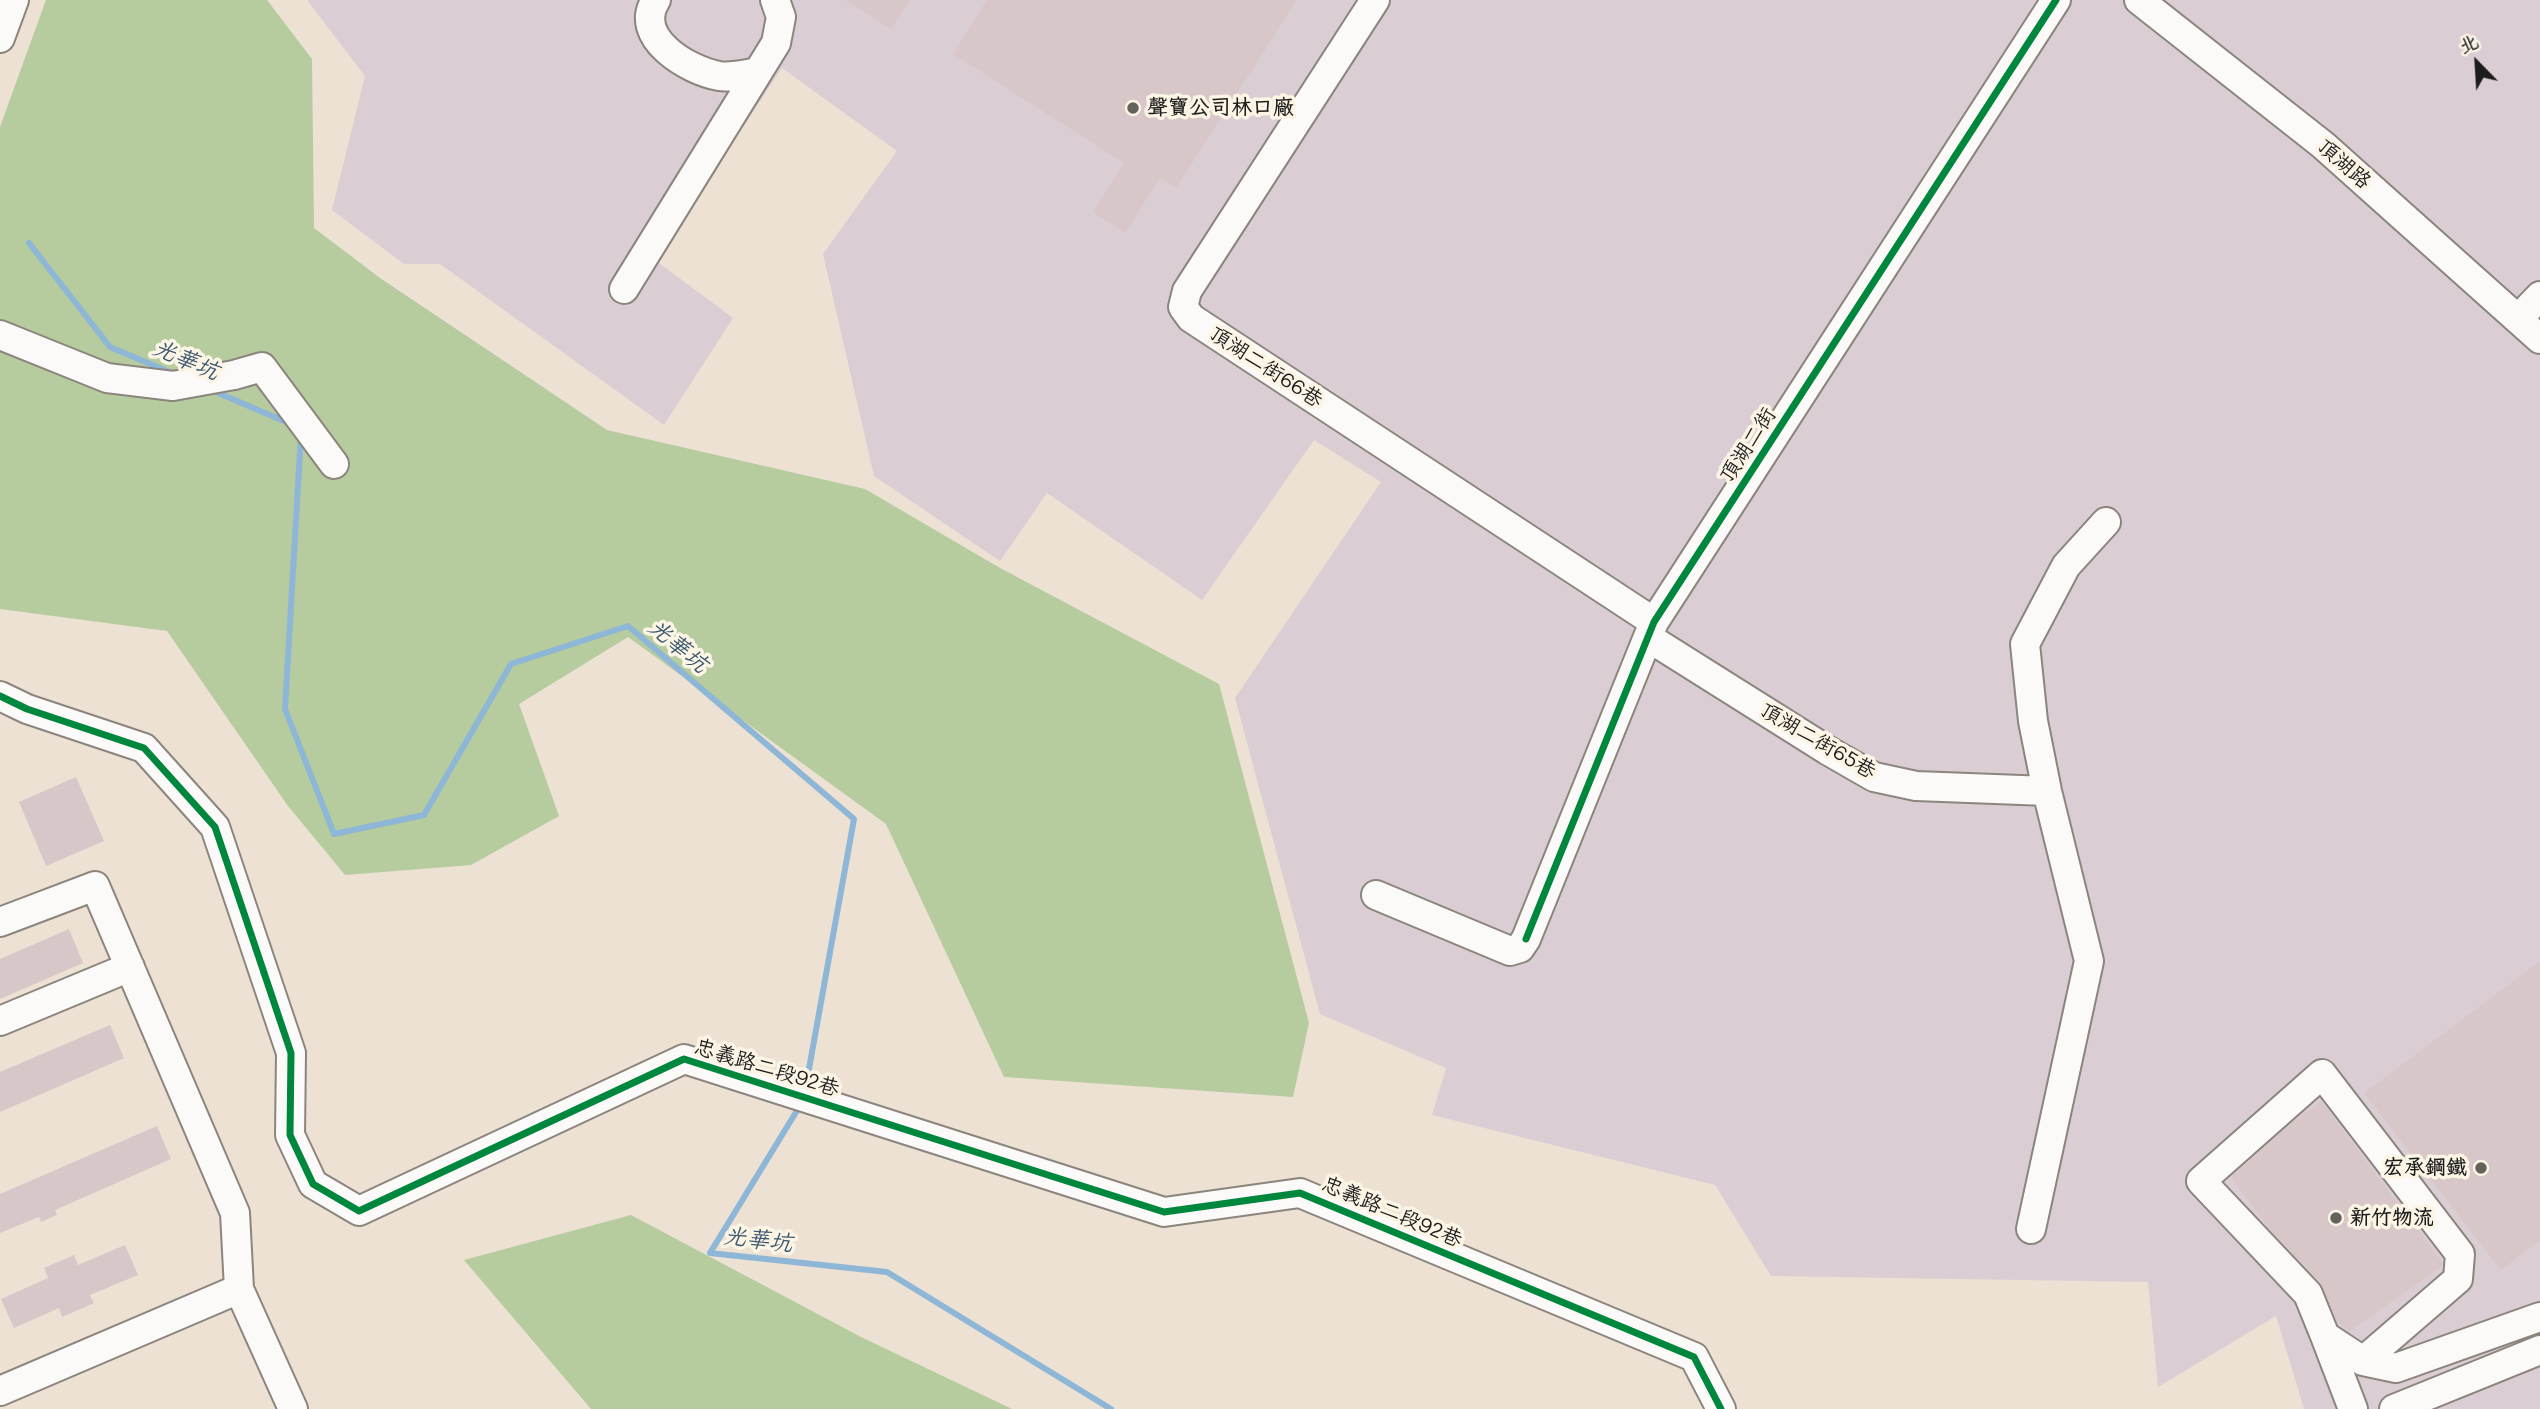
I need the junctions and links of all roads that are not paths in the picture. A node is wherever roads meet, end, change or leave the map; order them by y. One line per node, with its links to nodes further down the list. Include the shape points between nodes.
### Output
1 (14, 0): 7 (street)
2 (656, 0): 8 (street, via 650,28 665,50 697,71 722,77)
3 (775, 0): 8 (street, via 781,17 776,43)
4 (1375, 0): 16 (street, 頂湖二街66巷, via 1187,291 1184,307 1191,318)
5 (2056, 0): 16 (street, 頂湖二街)
6 (2139, 0): 11 (street, 頂湖路, via 2323,145)
7 (0, 38)
8 (758, 72): 9 (street)
9 (624, 289)
10 (2540, 296): 11 (street)
11 (2518, 319): 13 (street, 頂湖路)
12 (0, 335): 14 (street, via 107,378 173,386 262,367)
13 (2540, 339)
14 (334, 464)
15 (2106, 522): 18 (street, via 2066,566 2025,643 2033,721)
16 (1652, 630): 18 (street, 頂湖二街65巷, via 1827,750 1874,776 1916,786); 19 (street, 頂湖二街, via 1520,948 1510,951)
17 (0, 696): 31 (street, 忠義路二段92巷, via 144,748 215,827 291,1053 290,1135 313,1184 359,1211 684,1059 1164,1212 1300,1193 1694,1357)
18 (2047, 791): 23 (street, via 2089,961)
19 (1376, 895)
20 (0, 922): 21 (street, via 95,886)
21 (130, 967): 22 (street); 24 (street, via 235,1213)
22 (0, 1021)
23 (2031, 1228)
24 (239, 1289): 29 (street); 30 (street)
25 (2540, 1317): 28 (street, via 2396,1368)
26 (2325, 1336): 28 (street); 28 (street, via 2308,1294 2201,1181 2322,1074 2460,1254 2458,1279); 32 (street)
27 (2540, 1350): 33 (street)
28 (2363, 1361)
29 (0, 1391)
30 (293, 1409)
31 (1721, 1409)
32 (2353, 1409)
33 (2394, 1409)

